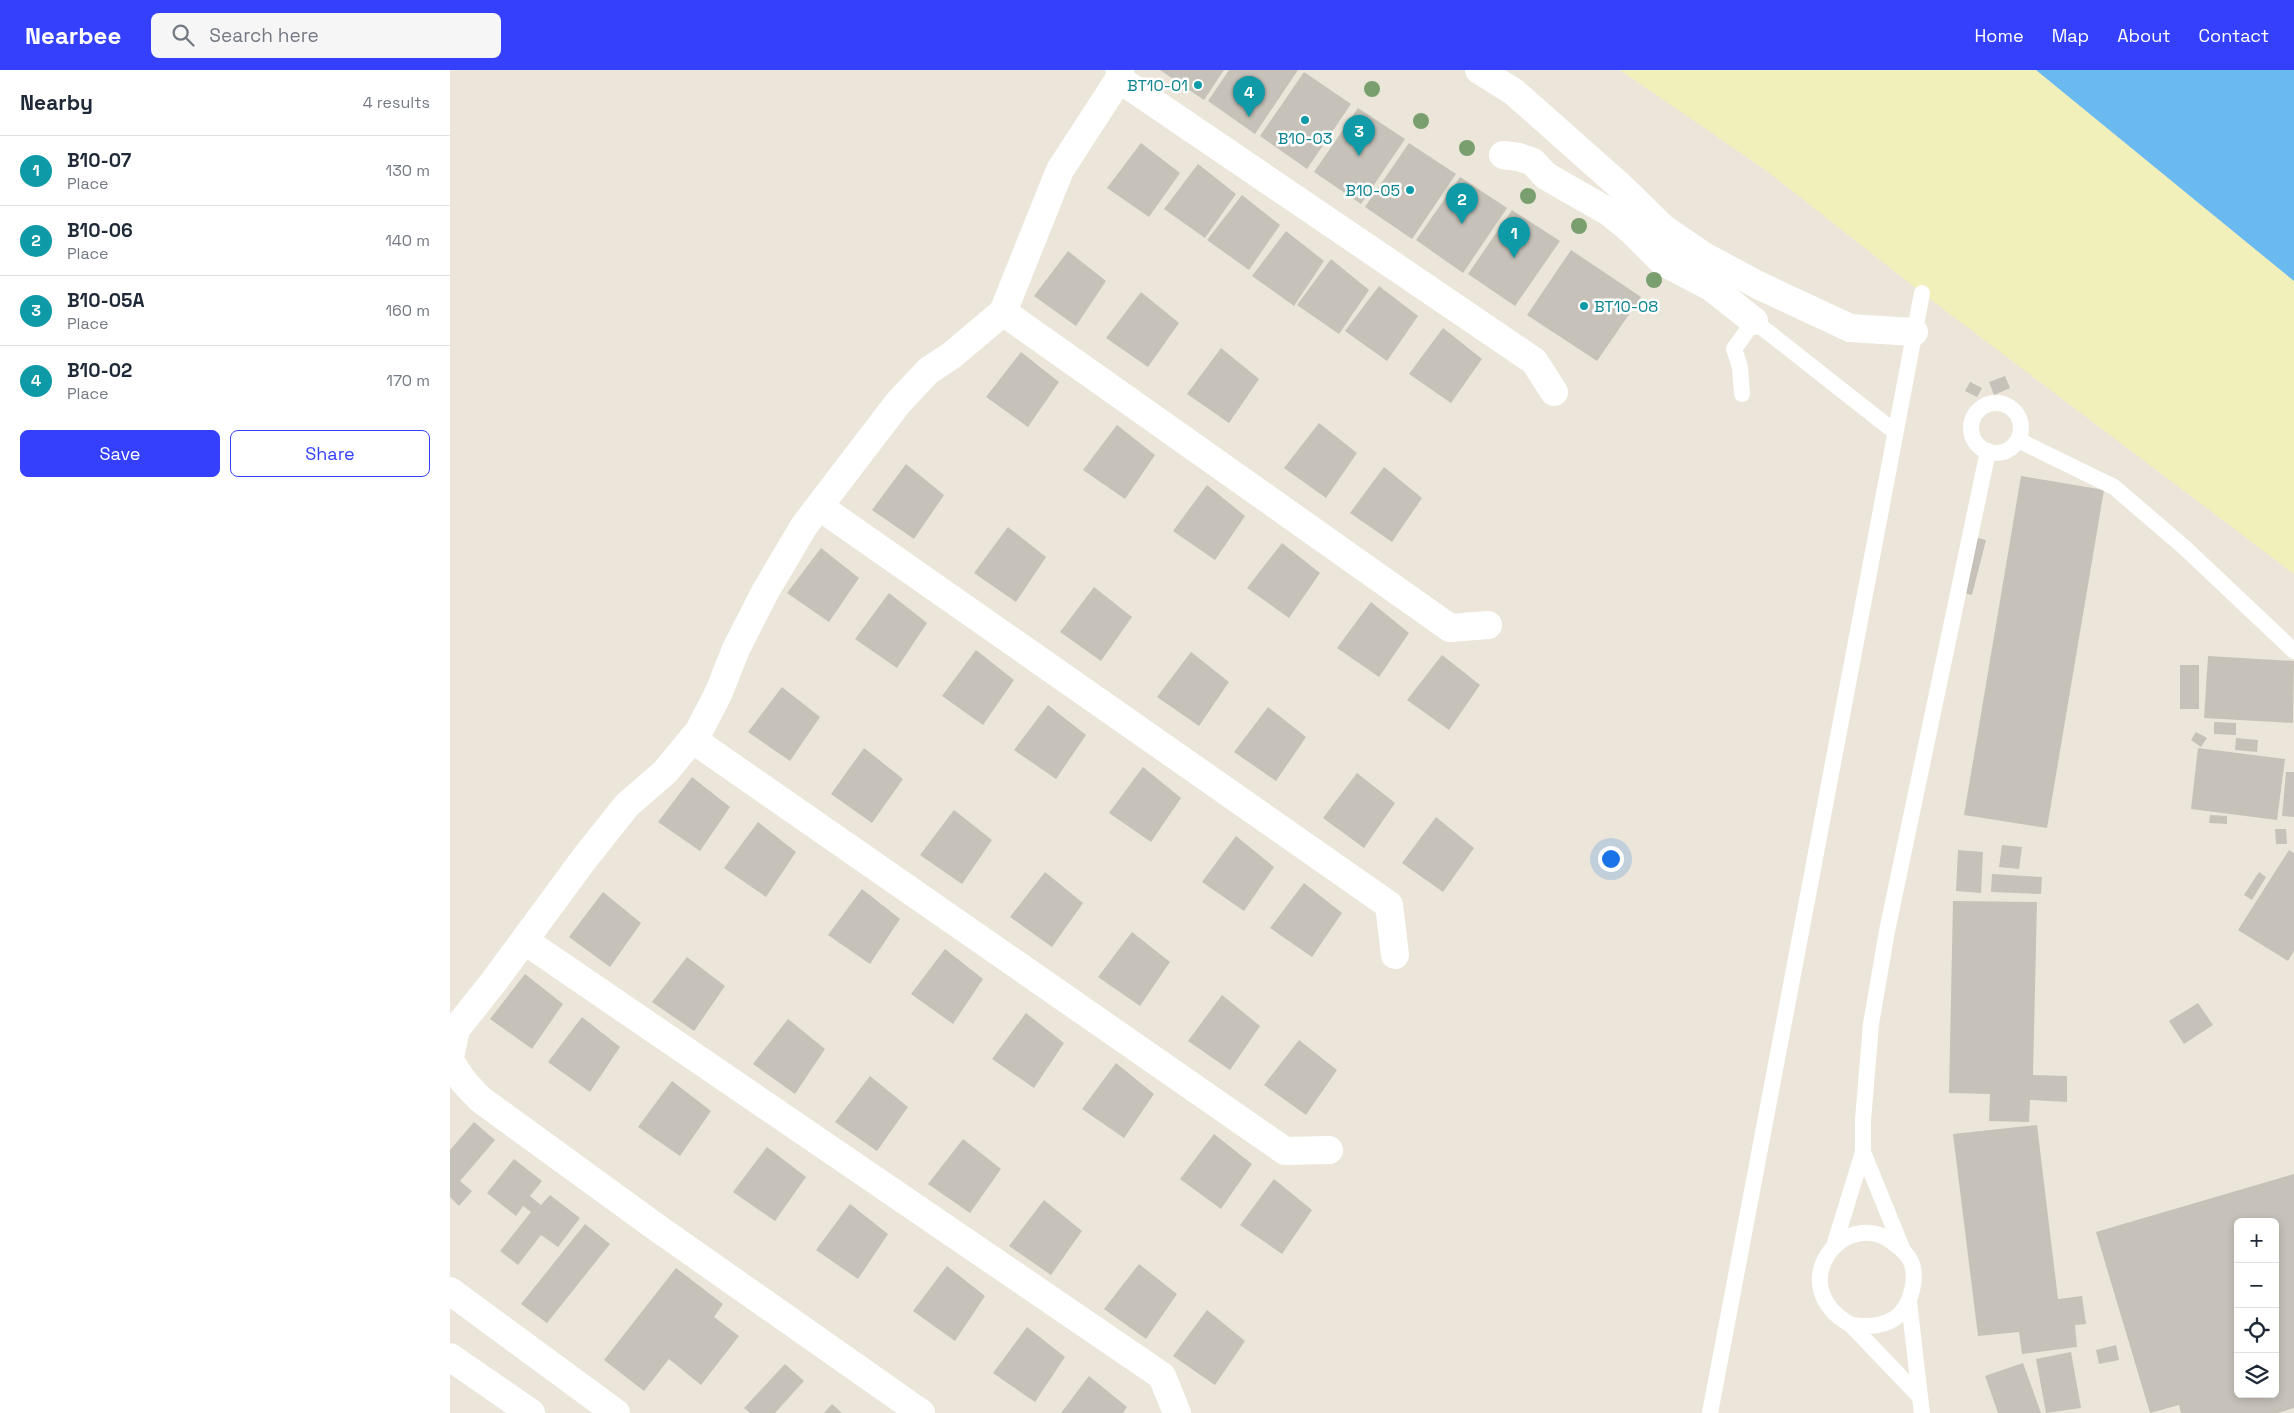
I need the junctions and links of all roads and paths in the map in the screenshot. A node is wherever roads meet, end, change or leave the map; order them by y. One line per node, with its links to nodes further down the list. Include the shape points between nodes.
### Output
1 (1479, 70): 7 (street, via 1514,92 1663,228 1704,256 1850,328)
2 (1120, 75): 5 (street, via 1060,170); 8 (street, via 1534,361)
3 (1503, 155): 6 (street, via 1533,162 1546,176 1609,212 1663,262 1711,288)
4 (1922, 293): 7 (lane)
5 (1003, 312): 13 (street, via 952,356 928,371 898,403); 14 (street, via 1450,628)
6 (1754, 321): 9 (lane, via 1734,349 1740,367); 10 (lane)
7 (1914, 332): 10 (lane)
8 (1554, 392)
9 (1742, 394)
10 (1895, 432): 34 (lane)
11 (2018, 440): 12 (lane, via 2004,451); 12 (lane, via 2021,427 2015,411 2004,404 1987,405 1979,409 1971,427 1976,443); 15 (lane, via 2114,487 2185,548)
12 (1988, 451): 22 (lane, via 1887,931 1871,1024)
13 (820, 507): 16 (street, via 804,526 765,592 700,731); 18 (street, via 1390,905)
14 (1488, 625)
15 (2294, 651)
16 (692, 740): 17 (street, via 664,772 626,805); 21 (street, via 1285,1151)
17 (525, 941): 19 (street, via 456,1029); 33 (street, via 1162,1376)
18 (1394, 954)
19 (450, 1057)
20 (450, 1061): 32 (street, via 480,1099)
21 (1329, 1150)
22 (1863, 1152): 23 (lane); 24 (lane)
23 (1834, 1246): 24 (lane, via 1848,1237 1873,1233 1889,1238); 27 (lane, via 1824,1260 1819,1276 1821,1293 1837,1317)
24 (1903, 1250): 26 (lane, via 1912,1264 1914,1280)
25 (450, 1292): 31 (street)
26 (1909, 1302): 27 (lane, via 1886,1324 1869,1328); 29 (lane)
27 (1851, 1325): 29 (lane)
28 (450, 1357): 30 (street)
29 (1920, 1397): 35 (lane)
30 (531, 1413)
31 (616, 1413)
32 (922, 1413)
33 (1178, 1413)
34 (1710, 1413)
35 (1922, 1413)

